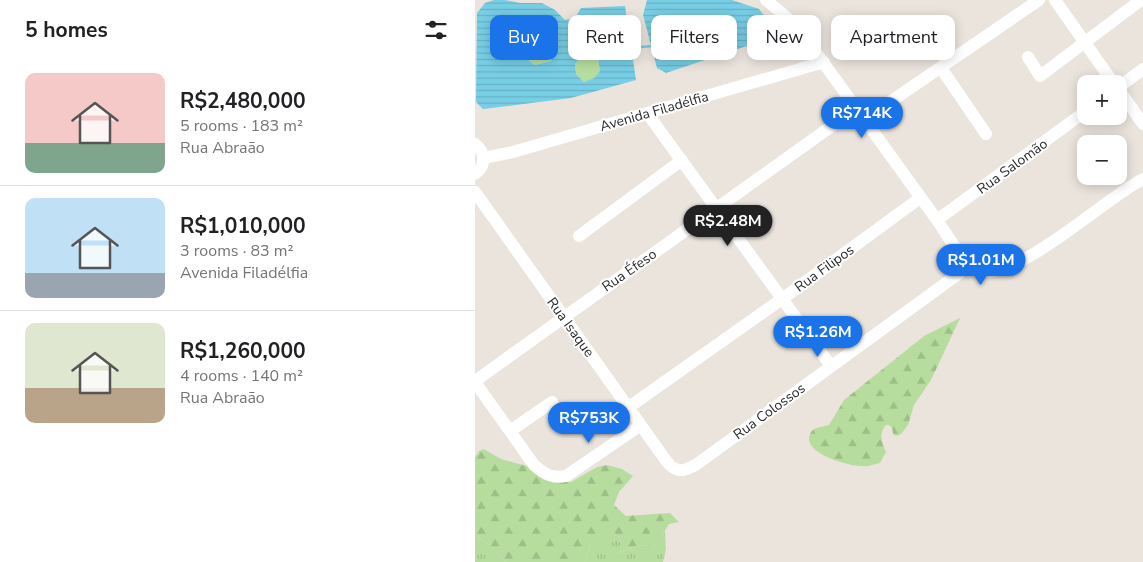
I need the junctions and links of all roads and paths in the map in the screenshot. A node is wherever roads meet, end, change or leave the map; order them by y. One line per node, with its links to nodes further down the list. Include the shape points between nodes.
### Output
1 (766, 0): 7 (street, via 791,21)
2 (1039, 0): 8 (street)
3 (1055, 0): 5 (street)
4 (1141, 0): 5 (street)
5 (1085, 42): 6 (street, via 1040,76); 10 (street)
6 (1027, 57)
7 (824, 62): 13 (street); 14 (street, Avenida Filadélfia)
8 (941, 68): 16 (street); 18 (street)
9 (1143, 69): 11 (street)
10 (1109, 75)
11 (1127, 82)
12 (1127, 100): 17 (street)
13 (857, 108): 16 (street); 26 (street, Rua Éfeso)
14 (647, 113): 20 (street, Avenida Filadélfia); 21 (street)
15 (1077, 118): 27 (street, Rua Salomão)
16 (865, 119): 25 (street)
17 (1143, 124)
18 (987, 134)
19 (475, 144): 20 (street)
20 (484, 158): 22 (street, via 483,165)
21 (682, 160): 26 (street); 28 (street)
22 (475, 174)
23 (1143, 179): 29 (street, via 1022,261 998,270 981,272)
24 (475, 192): 31 (street, Rua Isaque)
25 (920, 198): 27 (street); 30 (street, Rua Filipos)
26 (717, 208): 30 (street); 31 (street, Rua Éfeso)
27 (937, 220): 29 (street)
28 (579, 236)
29 (968, 268): 32 (street, Rua Colossos)
30 (782, 299): 32 (street); 35 (street, Rua Filipos)
31 (564, 317): 33 (street, Rua Éfeso); 35 (street, Rua Isaque)
32 (831, 366): 38 (street, Rua Colossos, via 689,469 676,470)
33 (475, 381): 37 (street)
34 (551, 402): 37 (street)
35 (629, 407): 36 (street, Rua Isaque)
36 (641, 425): 37 (street, via 559,478 541,472); 38 (street, Rua Isaque)
37 (510, 431)
38 (667, 462)

